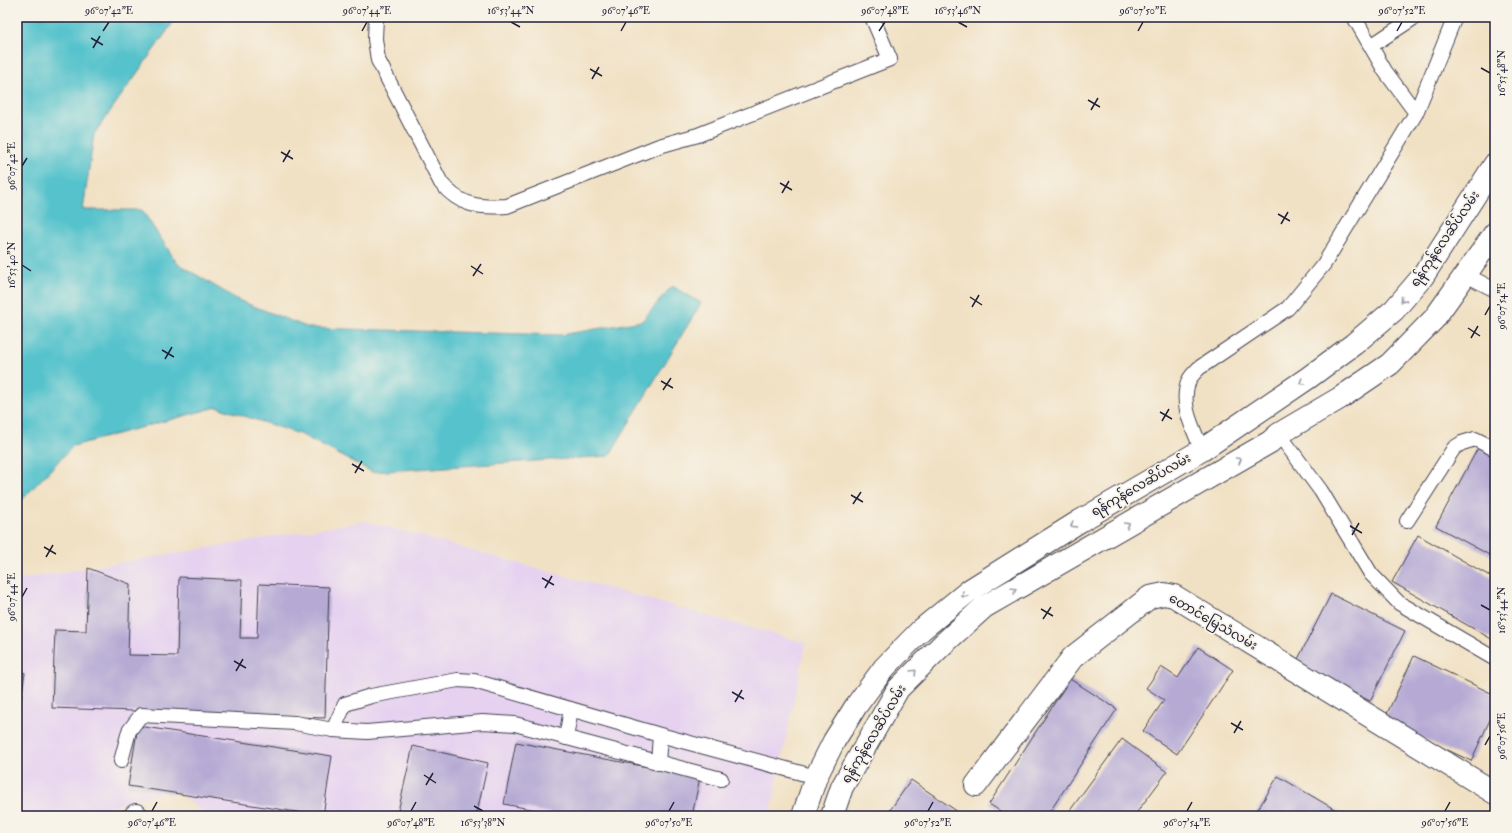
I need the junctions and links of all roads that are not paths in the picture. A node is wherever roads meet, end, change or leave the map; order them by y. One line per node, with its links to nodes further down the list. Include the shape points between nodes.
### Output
1 (376, 17): 2 (lane, via 375,39 378,60 441,183 449,193 467,203 484,207 507,206 660,146 698,135 890,59)
2 (872, 17)
3 (1354, 17): 6 (lane)
4 (1414, 17): 6 (lane)
5 (1455, 17): 7 (lane)
6 (1370, 46): 7 (lane)
7 (1416, 113): 14 (lane, via 1324,264 1288,308 1199,368 1189,379 1184,394 1186,408)
8 (1495, 164): 14 (main road, ရန်ကုန်လေဆိပ်လမ်း, one-way to 14, via 1424,276 1394,310 1337,357)
9 (1495, 233): 10 (main road, ရန်ကုန်လေဆိပ်လမ်း)
10 (1466, 275): 11 (lane); 12 (main road, ရန်ကုန်လေဆိပ်လမ်း, via 1434,319 1390,364 1340,398)
11 (1495, 290)
12 (1279, 434): 16 (lane, via 1321,490 1372,574 1399,603); 28 (main road, ရန်ကုန်လေဆိပ်လမ်း, one-way to 12, via 842,787 898,689 984,607 1263,446)
13 (1495, 448): 15 (lane, via 1475,439 1454,448)
14 (1202, 450): 23 (main road, ရန်ကုန်လေဆိပ်လမ်း, one-way to 23, via 1080,521 970,590 921,630 884,668 856,706)
15 (1407, 521)
16 (1495, 659)
17 (571, 709): 18 (lane, via 474,681 458,680 371,696 345,704); 19 (lane); 20 (lane)
18 (333, 730): 20 (lane, via 367,732 482,722 515,724); 21 (lane, via 295,724 141,715 129,731)
19 (660, 735): 22 (lane); 23 (lane)
20 (566, 738): 22 (lane)
21 (121, 761)
22 (658, 763): 24 (lane)
23 (816, 777): 27 (main road, ရန်ကုန်လေဆိပ်လမ်း)
24 (721, 779)
25 (976, 785): 26 (main road, တောင်မြေသံလမ်း, via 1073,657 1150,597 1164,594 1174,596)
26 (1495, 793)
27 (803, 816)
28 (832, 816)

